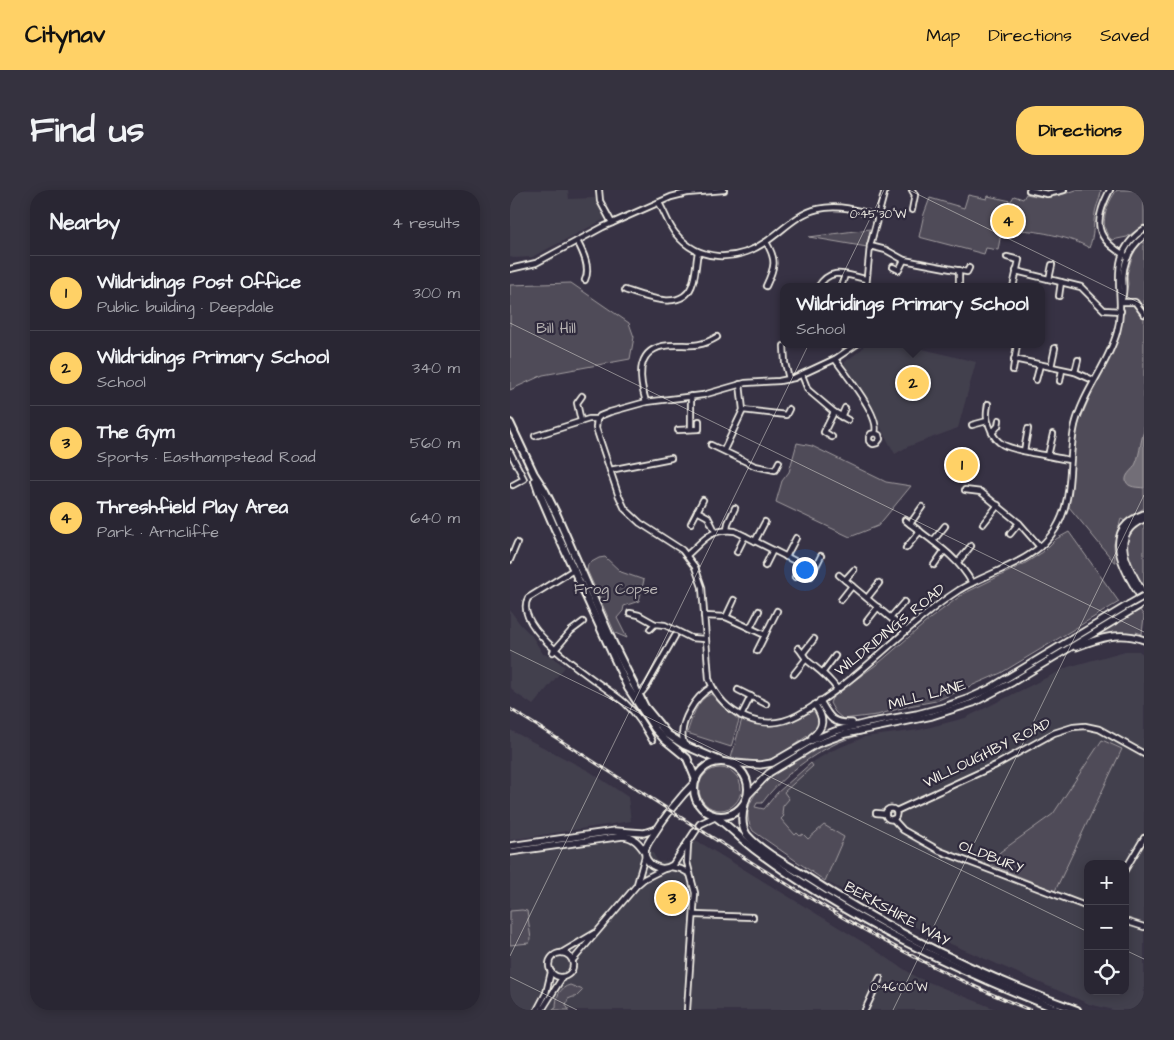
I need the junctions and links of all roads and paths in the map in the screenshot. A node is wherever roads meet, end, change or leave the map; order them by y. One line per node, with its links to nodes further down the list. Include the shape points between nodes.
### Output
1 (599, 190): 13 (street, via 600,202)
2 (724, 190): 8 (street)
3 (885, 190): 12 (street)
4 (912, 190): 11 (street, via 915,195)
5 (1029, 190): 9 (street, via 1046,194)
6 (1064, 190): 9 (street)
7 (1110, 190): 20 (street, via 1101,209 1100,228 1105,241)
8 (700, 191): 10 (street)
9 (1054, 192)
10 (659, 203): 13 (street); 19 (street, via 674,231)
11 (912, 210)
12 (878, 216): 17 (street, via 841,207 820,208 804,214); 18 (street)
13 (612, 223): 16 (street)
14 (1144, 229): 20 (street, WILDRIDINGS ROAD, via 1130,241)
15 (1144, 236): 22 (street, WILDRIDINGS ROAD)
16 (577, 241): 26 (street, via 536,264); 33 (street, via 586,262)
17 (766, 242): 19 (street, via 744,254 727,257); 40 (street, via 774,263)
18 (870, 246): 23 (street); 31 (street)
19 (698, 252): 41 (street, via 694,282 678,300 655,299)
20 (1122, 254): 22 (street); 43 (street, WILDRIDINGS ROAD, via 1118,276)
21 (1007, 257): 29 (street, via 1019,260)
22 (1128, 257): 43 (street, WILDRIDINGS ROAD)
23 (904, 260): 25 (street, via 899,270); 28 (street)
24 (1052, 266): 32 (street)
25 (893, 267)
26 (510, 268)
27 (969, 268): 28 (street, via 967,272)
28 (958, 270): 38 (street)
29 (1016, 271): 32 (street); 39 (street)
30 (845, 275): 31 (street); 35 (street, via 827,276); 36 (street)
31 (866, 279): 37 (street)
32 (1049, 279): 34 (street)
33 (586, 280)
34 (1061, 282): 42 (street); 44 (street, via 1081,287 1104,310)
35 (821, 283)
36 (842, 283)
37 (866, 283)
38 (959, 283)
39 (1014, 283)
40 (766, 286)
41 (625, 290)
42 (1059, 296)
43 (1121, 301): 44 (street, WILDRIDINGS ROAD); 45 (street, via 1135,302)
44 (1121, 311): 62 (street, WILDRIDINGS ROAD, via 1115,340)
45 (1144, 314)
46 (716, 338): 67 (street, via 701,345 662,346 652,351 643,361 640,372)
47 (784, 348): 60 (street)
48 (851, 348): 51 (street)
49 (1016, 348): 52 (street)
50 (1055, 348): 55 (street)
51 (835, 359): 59 (street); 85 (street, via 870,411 877,429)
52 (1014, 359): 54 (street); 56 (street)
53 (1078, 360): 58 (street)
54 (1040, 365): 55 (street); 61 (street)
55 (1051, 367): 57 (street)
56 (1013, 370)
57 (1062, 370): 58 (street); 63 (street)
58 (1075, 372): 62 (street)
59 (802, 375): 60 (street); 72 (street, via 808,390)
60 (790, 379): 64 (street)
61 (1036, 380)
62 (1093, 380): 96 (street, WILDRIDINGS ROAD, via 1078,414)
63 (1060, 381)
64 (740, 384): 66 (street); 71 (street)
65 (582, 396): 78 (street, via 577,403)
66 (691, 396): 67 (street); 82 (street)
67 (646, 402): 74 (street, via 610,412)
68 (988, 404): 76 (street)
69 (790, 408): 71 (street, via 786,415)
70 (845, 408): 73 (street)
71 (743, 410): 91 (street)
72 (834, 412): 73 (street); 89 (street, via 824,432)
73 (841, 417): 75 (street)
74 (598, 419): 78 (street); 98 (street, WILDRIDINGS ROAD, via 596,428)
75 (848, 420)
76 (987, 420): 81 (street); 86 (street)
77 (999, 420): 86 (street)
78 (581, 421): 88 (street)
79 (699, 421): 82 (street, via 699,429)
80 (510, 423): 136 (highway, via 557,515)
81 (972, 425)
82 (691, 429): 84 (street)
83 (1028, 429): 92 (street)
84 (678, 430)
85 (875, 433)
86 (992, 433): 92 (street, via 1003,446)
87 (1052, 434): 94 (street)
88 (535, 436)
89 (832, 436)
90 (710, 444): 91 (street)
91 (724, 450): 97 (street, via 755,466 775,470)
92 (1024, 451): 94 (street)
93 (510, 452): 99 (street, via 524,479)
94 (1048, 456): 96 (street)
95 (671, 458): 98 (street)
96 (1070, 460): 123 (street, WILDRIDINGS ROAD, via 1063,515 1054,532)
97 (779, 462)
98 (610, 470): 128 (street, WILDRIDINGS ROAD, via 622,503 631,515)
99 (513, 485)
100 (965, 490): 102 (street, via 980,492)
101 (702, 500): 105 (street)
102 (998, 505): 110 (street); 111 (street)
103 (922, 507): 115 (street, via 908,522)
104 (735, 508): 113 (street)
105 (697, 511): 109 (street); 114 (street, via 708,517)
106 (1144, 514): 151 (main road, via 1125,527 1118,548 1124,570)
107 (1144, 519): 146 (main road, via 1129,530 1123,548 1126,561)
108 (765, 522): 119 (street)
109 (691, 523)
110 (1019, 523): 116 (street); 123 (street)
111 (983, 524)
112 (945, 526): 120 (street)
113 (728, 530): 114 (street); 117 (street)
114 (715, 531): 128 (street)
115 (920, 532): 120 (street); 124 (street)
116 (1010, 534)
117 (745, 536): 119 (street); 127 (street)
118 (796, 538): 130 (street)
119 (755, 541): 125 (street)
120 (932, 542): 126 (street)
121 (517, 543): 131 (street)
122 (970, 546): 132 (street)
123 (1040, 547): 144 (street, WILDRIDINGS ROAD, via 1022,560)
124 (906, 548)
125 (773, 550): 130 (street); 135 (street)
126 (944, 551): 132 (street); 134 (street)
127 (736, 552)
128 (687, 555): 157 (street, WILDRIDINGS ROAD, via 695,566 702,587)
129 (821, 556): 137 (street)
130 (786, 557): 133 (street)
131 (510, 560)
132 (958, 562): 144 (street)
133 (802, 564): 137 (street); 141 (street)
134 (934, 565)
135 (765, 566)
136 (577, 568): 172 (street, via 532,595 524,605 526,620); 183 (highway); 196 (highway, via 634,699 660,736 687,758)
137 (813, 570): 140 (street)
138 (854, 570): 142 (street)
139 (839, 575): 142 (street)
140 (811, 576)
141 (796, 577)
142 (845, 580): 145 (street)
143 (879, 583): 147 (street)
144 (972, 583): 165 (street, WILDRIDINGS ROAD)
145 (852, 586): 147 (street); 149 (street)
146 (1144, 595): 153 (main road, MILL LANE, bridge)
147 (867, 598): 152 (street)
148 (734, 600): 158 (street)
149 (840, 600)
150 (904, 602): 159 (street)
151 (1144, 603): 153 (main road, MILL LANE)
152 (878, 607): 159 (street); 160 (street)
153 (1131, 608): 175 (main road, MILL LANE); 188 (main road, MILL LANE, via 977,694 931,710)
154 (758, 611): 163 (street)
155 (777, 611): 166 (street)
156 (630, 613): 162 (street)
157 (704, 616): 158 (street); 168 (street, WILDRIDINGS ROAD)
158 (726, 617): 163 (street)
159 (891, 617): 165 (street)
160 (867, 621)
161 (583, 622): 172 (street)
162 (655, 624): 164 (street); 168 (street, via 665,624 690,638)
163 (750, 628): 166 (street)
164 (650, 629)
165 (906, 631): 181 (street, WILDRIDINGS ROAD)
166 (765, 635): 173 (street)
167 (675, 636): 183 (street, via 646,687)
168 (706, 639): 180 (street, WILDRIDINGS ROAD)
169 (814, 639): 174 (street)
170 (1144, 640): 175 (main road, via 1112,636)
171 (798, 648): 174 (street)
172 (553, 652): 191 (street, via 625,703 642,722)
173 (757, 652)
174 (803, 653): 177 (street)
175 (1061, 653): 197 (main road, MILL LANE, via 960,708 851,732 818,744 769,773)
176 (835, 656): 178 (street)
177 (806, 659): 178 (street); 179 (street)
178 (823, 672): 181 (street)
179 (794, 674)
180 (712, 687): 187 (street, WILDRIDINGS ROAD, via 727,707); 189 (street, via 697,699)
181 (837, 689): 185 (street, WILDRIDINGS ROAD)
182 (738, 690): 184 (street)
183 (638, 694): 190 (highway)
184 (751, 696): 186 (street); 187 (street)
185 (817, 703): 187 (street, WILDRIDINGS ROAD, via 792,718 778,722 758,722); 188 (main road, via 836,722); 193 (main road, via 822,724 817,734)
186 (766, 704)
187 (741, 716)
188 (866, 722): 193 (main road, MILL LANE, via 825,734)
189 (682, 731): 190 (street, via 672,736); 192 (street)
190 (666, 734): 192 (highway)
191 (652, 740)
192 (684, 745): 195 (highway)
193 (803, 745): 195 (main road, MILL LANE, via 768,764)
194 (1144, 754): 198 (street, WILLOUGHBY ROAD, via 1099,729 1073,727 1054,733 996,766)
195 (726, 762): 196 (highway, via 704,768); 197 (highway, via 739,769 745,777)
196 (695, 781): 201 (highway, via 697,802); 203 (main road, via 672,806)
197 (746, 799): 201 (highway, via 734,813); 224 (highway, BERKSHIRE WAY, via 742,820 747,834 786,864 916,941)
198 (896, 811): 200 (street, via 890,809); 202 (street)
199 (876, 813): 200 (street)
200 (886, 814): 202 (street, via 888,819)
201 (716, 817): 205 (main road, via 700,824); 224 (highway, BERKSHIRE WAY, via 766,858 864,919 960,969)
202 (893, 819): 213 (street, OLDBURY, via 903,830 940,851)
203 (657, 829): 206 (main road, via 644,832 615,830); 208 (main road)
204 (1144, 838): 209 (street)
205 (688, 844): 210 (main road, via 676,863); 211 (street)
206 (510, 846)
207 (510, 852): 208 (main road, via 623,836 636,840)
208 (645, 854): 210 (main road, via 652,865); 212 (street)
209 (1129, 863)
210 (667, 868): 211 (street, via 681,869); 212 (street)
211 (690, 874): 214 (street, via 694,883)
212 (637, 885): 218 (street)
213 (1085, 905)
214 (695, 915): 215 (street); 228 (street)
215 (753, 917)
216 (1129, 922): 217 (street)
217 (1144, 927)
218 (596, 932): 219 (street); 220 (street)
219 (561, 952): 220 (street); 221 (street, via 550,959)
220 (572, 960): 222 (street, via 573,970)
221 (551, 972): 222 (street); 226 (street, via 546,993)
222 (562, 978): 227 (street)
223 (880, 978): 229 (street)
224 (1034, 997): 225 (highway, BERKSHIRE WAY)
225 (1051, 1004): 230 (highway, BERKSHIRE WAY); 231 (highway, BERKSHIRE WAY)
226 (537, 1010)
227 (542, 1010)
228 (688, 1010)
229 (865, 1010)
230 (1059, 1010)
231 (1077, 1010)

